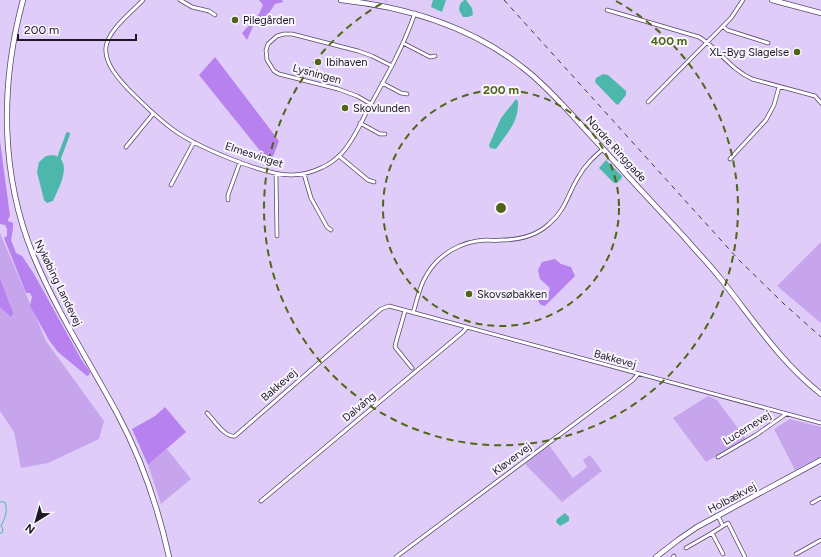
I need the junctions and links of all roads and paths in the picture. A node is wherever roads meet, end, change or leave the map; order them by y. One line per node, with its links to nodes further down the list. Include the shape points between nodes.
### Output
1 (23, 0): 60 (street, Nykøbing Landevej, via 8,59 5,101 6,145 13,192 21,222 45,281 134,447 156,506)
2 (143, 0): 23 (street, Elmesvinget, via 109,38 106,47 107,58 120,79)
3 (180, 0): 10 (street)
4 (341, 0): 9 (street, Nordre Ringgade)
5 (743, 0): 11 (street, via 738,10)
6 (772, 0): 8 (street)
7 (607, 10): 12 (street, via 691,34)
8 (821, 13)
9 (415, 14): 13 (street, Elmesvinget); 28 (street, Nordre Ringgade, via 467,32 504,54 538,80)
10 (215, 15)
11 (723, 26): 12 (street); 14 (street, via 727,30)
12 (707, 42): 18 (street, via 742,74); 20 (street)
13 (403, 43): 15 (street, via 430,57); 16 (street, Elmesvinget)
14 (768, 43)
15 (435, 56)
16 (392, 66): 17 (street, Elmesvinget); 22 (street, Lysningen, via 358,51 292,34 277,36 268,44 266,60 279,74 338,89)
17 (382, 83): 19 (street); 22 (street, Elmesvinget)
18 (779, 86): 21 (street, via 815,96); 30 (street, via 774,105 766,120)
19 (407, 94)
20 (648, 102)
21 (821, 102)
22 (371, 104): 24 (street, Elmesvinget)
23 (154, 114): 26 (street, Elmesvinget, via 176,132); 27 (street)
24 (360, 123): 25 (street, via 380,134); 29 (street, Elmesvinget)
25 (385, 134)
26 (194, 142): 31 (street, Elmesvinget); 35 (street)
27 (126, 147)
28 (603, 149): 40 (street, via 582,172 564,208 540,231 512,240 471,242 445,254 425,276); 44 (street, Nordre Ringgade, via 719,276 775,350)
29 (339, 156): 33 (street, Elmesvinget, via 323,167); 34 (street)
30 (730, 158)
31 (240, 162): 32 (street, Elmesvinget); 36 (street)
32 (276, 174): 33 (street, Elmesvinget); 38 (street)
33 (304, 174): 37 (street, via 311,198)
34 (374, 182)
35 (171, 185)
36 (228, 200)
37 (331, 230)
38 (277, 236)
39 (405, 311): 40 (street, Bakkevej); 42 (street, via 395,347); 45 (street, Bakkevej, via 389,306 381,309 235,436 226,434)
40 (413, 313): 41 (street, Bakkevej)
41 (467, 327): 43 (street, Bakkevej); 51 (street, Dalvang)
42 (412, 368)
43 (638, 374): 46 (street, Bakkevej); 61 (street, Kløvervej)
44 (821, 394)
45 (207, 413)
46 (786, 414): 47 (street, Bakkevej); 48 (street, Lucernevej)
47 (821, 423)
48 (718, 457)
49 (821, 460): 53 (street, Holbækvej)
50 (821, 498): 52 (street)
51 (261, 501)
52 (812, 503)
53 (718, 516): 54 (street); 62 (street, Holbækvej, via 686,534)
54 (723, 526): 55 (street); 63 (street, via 728,523)
55 (712, 533): 57 (street); 58 (street)
56 (821, 540): 59 (street)
57 (686, 548)
58 (723, 554)
59 (796, 554)
60 (169, 557)
61 (396, 557)
62 (656, 557)
63 (745, 557)

